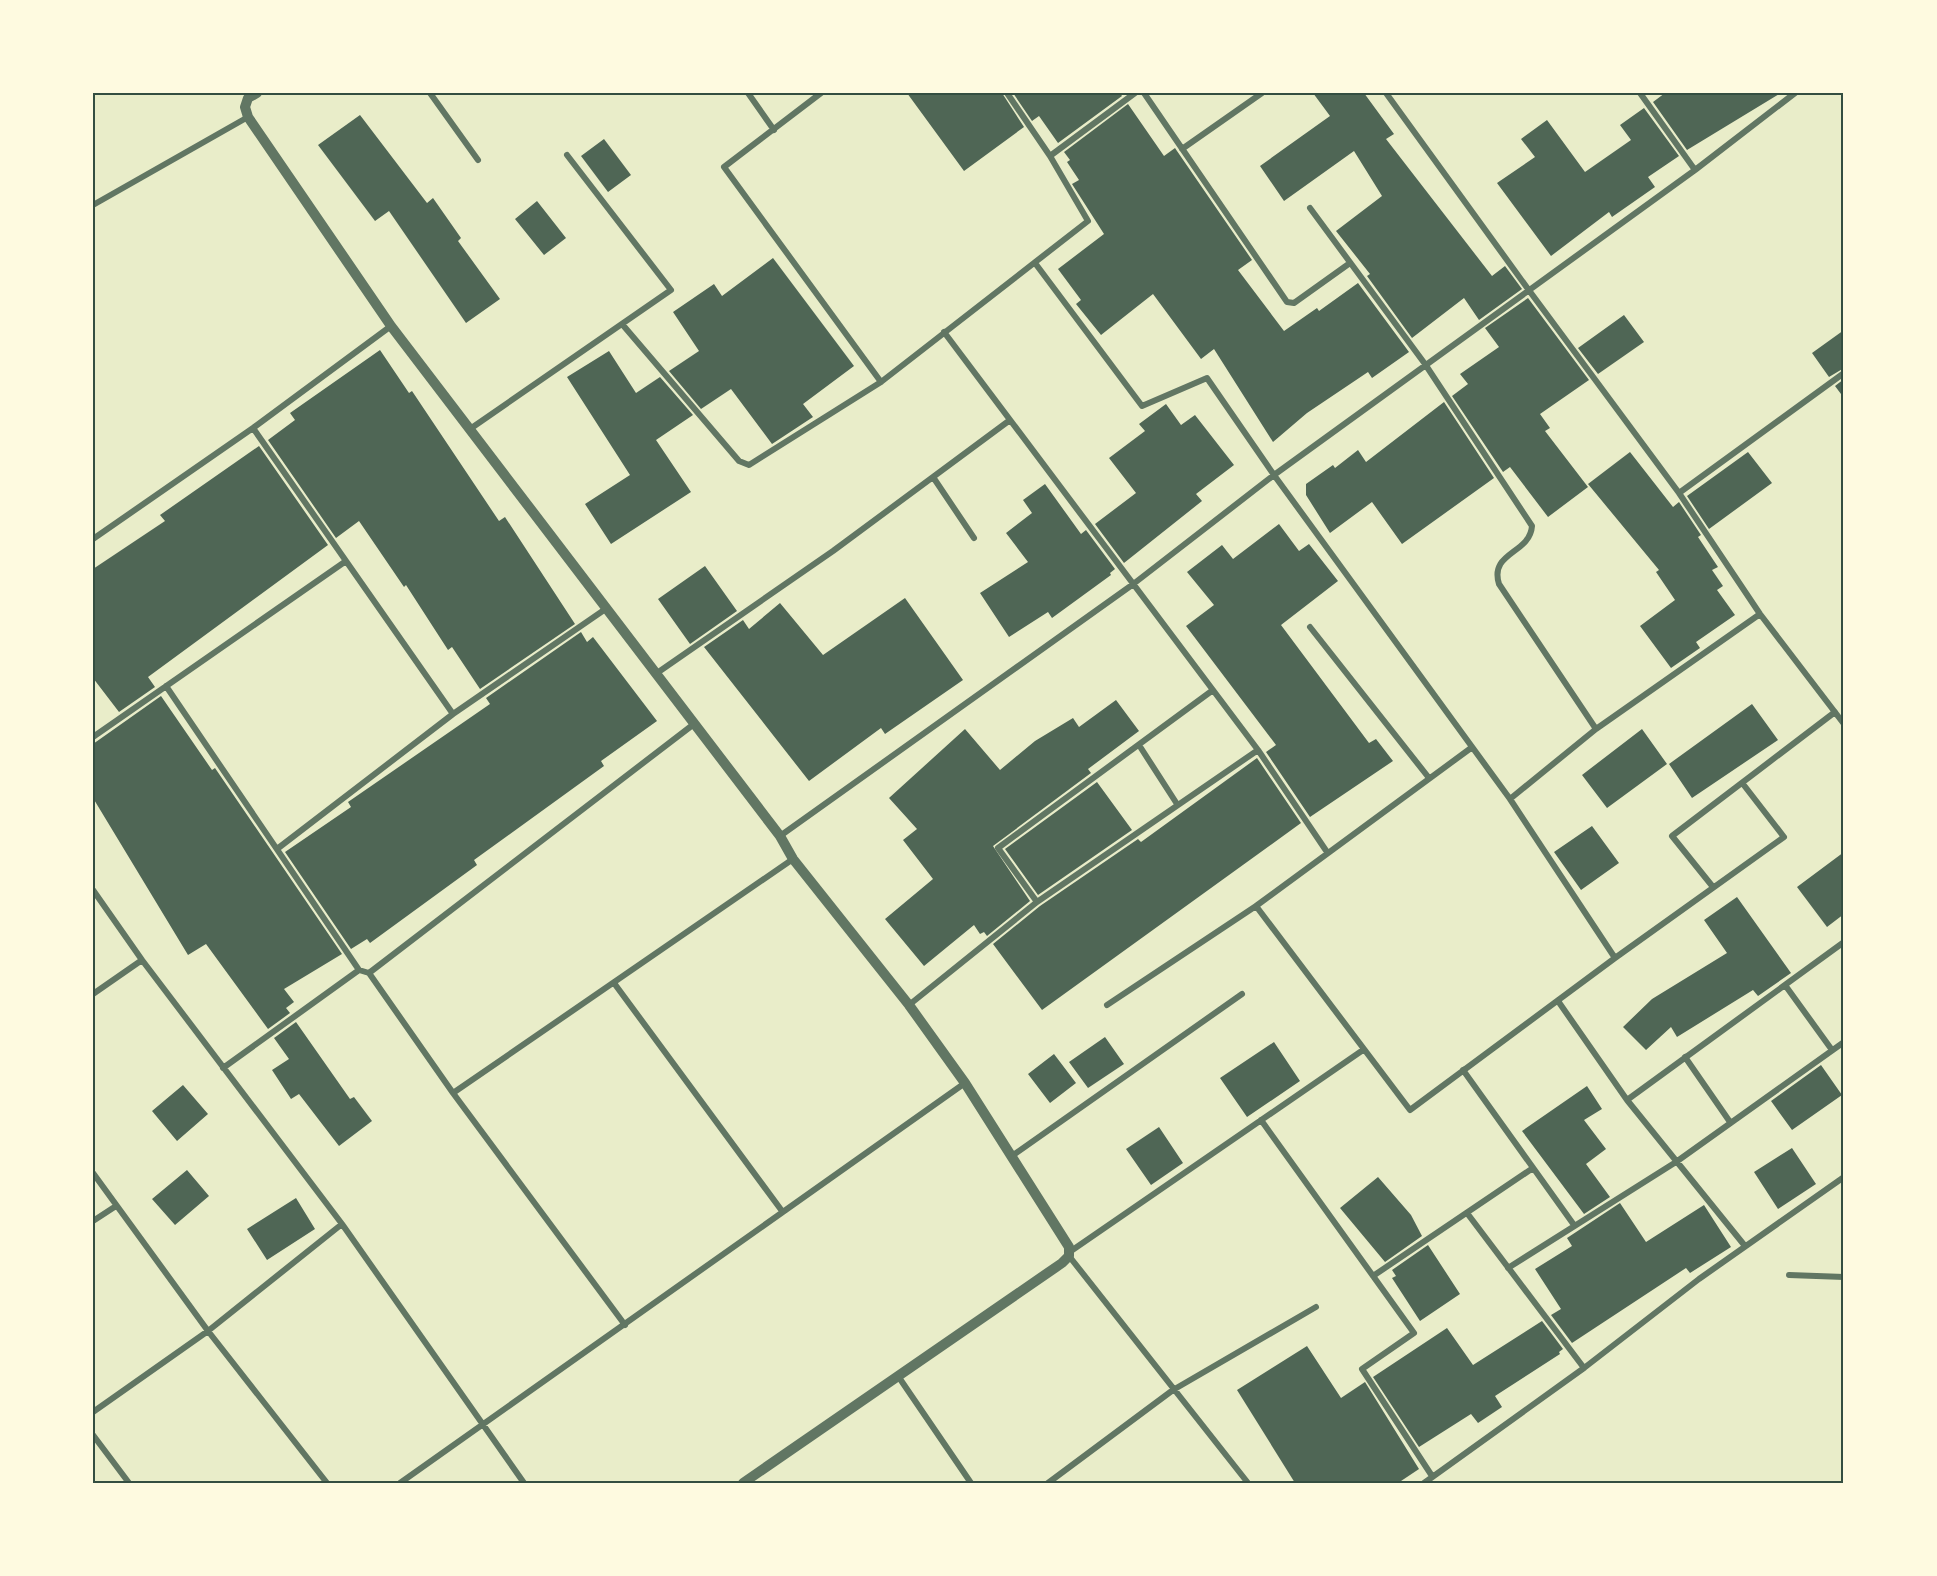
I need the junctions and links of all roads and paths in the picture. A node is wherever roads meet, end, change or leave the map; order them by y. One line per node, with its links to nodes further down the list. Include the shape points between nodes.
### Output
1 (257, 93): 12 (street, via 245,107)
2 (430, 93): 17 (street)
3 (748, 93): 13 (street)
4 (821, 93): 13 (street)
5 (1007, 93): 16 (street)
6 (1136, 93): 16 (street)
7 (1144, 93): 14 (street)
8 (1262, 93): 14 (street)
9 (1386, 93): 23 (street)
10 (1640, 93): 18 (street)
11 (1795, 93): 18 (street)
12 (249, 117): 19 (street); 25 (street)
13 (774, 130): 29 (street, via 724,167)
14 (1182, 149): 22 (street, via 1287,302 1294,303)
15 (567, 155): 24 (street, via 671,290)
16 (1050, 156): 21 (street, via 1088,221)
17 (478, 160)
18 (1695, 170): 23 (street)
19 (93, 205)
20 (1310, 208): 22 (street)
21 (1035, 263): 26 (street); 33 (street, via 1142,406 1208,378)
22 (1350, 263): 27 (street)
23 (1527, 290): 27 (street); 35 (street)
24 (622, 324): 29 (street, via 743,464 749,465); 32 (street)
25 (391, 326): 31 (street); 32 (street)
26 (944, 332): 29 (street); 30 (street)
27 (1425, 364): 33 (street); 50 (street, via 1532,526 1527,540 1497,566 1499,584)
28 (1844, 373): 35 (street)
29 (881, 382)
30 (1010, 420): 34 (street); 39 (street)
31 (253, 428): 37 (street); 38 (street)
32 (470, 429): 40 (street)
33 (1274, 475): 39 (street); 53 (street)
34 (933, 477): 36 (street); 43 (street)
35 (1679, 493): 41 (street)
36 (974, 537)
37 (93, 539)
38 (346, 561): 44 (street); 47 (street)
39 (1132, 585): 45 (street); 59 (street)
40 (607, 608): 43 (street); 47 (street)
41 (1760, 614): 46 (street); 50 (street)
42 (1310, 627): 55 (street)
43 (657, 674): 48 (street)
44 (166, 686): 51 (street); 60 (street)
45 (1213, 690): 52 (street); 54 (street)
46 (1835, 712): 49 (street); 56 (street)
47 (453, 714): 60 (street)
48 (694, 724): 59 (street); 71 (street)
49 (1844, 724)
50 (1596, 729): 57 (street)
51 (93, 738)
52 (1139, 745): 58 (street); 65 (street, via 998,848)
53 (1471, 748): 55 (street); 57 (street)
54 (1258, 750): 58 (street); 61 (street)
55 (1429, 778): 61 (street)
56 (1743, 784): 63 (street, via 1672,836); 63 (street, via 1784,837)
57 (1510, 799): 68 (street)
58 (1177, 804): 65 (street)
59 (780, 836): 62 (street)
60 (277, 849): 70 (street)
61 (1327, 852): 66 (street)
62 (794, 859): 72 (street); 77 (street)
63 (1713, 887): 68 (street)
64 (93, 890): 69 (street)
65 (1037, 902): 77 (street)
66 (1256, 906): 78 (street); 80 (street)
67 (1844, 942): 73 (street)
68 (1615, 958): 76 (street)
69 (142, 960): 74 (street); 83 (street)
70 (358, 970): 71 (street); 83 (street)
71 (369, 973): 86 (street)
72 (614, 983): 86 (street); 96 (street)
73 (1785, 985): 81 (street); 82 (street)
74 (93, 994)
75 (1242, 994): 90 (street)
76 (1558, 1001): 84 (street); 87 (street)
77 (909, 1005): 85 (street)
78 (1107, 1005)
79 (1844, 1042): 81 (street)
80 (1363, 1050): 84 (street, via 1410,1110); 88 (street)
81 (1833, 1050): 89 (street)
82 (1685, 1058): 87 (street); 89 (street)
83 (223, 1068): 99 (street)
84 (1462, 1070): 92 (street)
85 (965, 1083): 90 (street); 96 (street)
86 (453, 1094): 108 (street)
87 (1627, 1100): 91 (street)
88 (1261, 1120): 102 (street); 105 (street)
89 (1730, 1122): 91 (street)
90 (1011, 1156): 102 (street)
91 (1676, 1162): 100 (street); 101 (street)
92 (1533, 1168): 97 (street); 100 (street)
93 (93, 1173): 95 (street)
94 (1844, 1176): 101 (street)
95 (116, 1206): 98 (street); 109 (street)
96 (782, 1211): 108 (street)
97 (1467, 1213): 103 (street); 105 (street)
98 (93, 1221)
99 (342, 1224): 109 (street); 114 (street)
100 (1574, 1225): 103 (street)
101 (1745, 1246): 110 (street)
102 (1070, 1254): 111 (street); 112 (street)
103 (1508, 1268): 110 (street)
104 (1789, 1275): 106 (street)
105 (1373, 1276): 116 (street, via 1414,1333 1362,1369)
106 (1844, 1277)
107 (1316, 1307): 112 (street)
108 (625, 1325): 114 (street)
109 (208, 1331): 113 (street); 118 (street)
110 (1584, 1368): 116 (street)
111 (898, 1376): 121 (street); 122 (street)
112 (1173, 1390): 123 (street); 124 (street)
113 (93, 1412)
114 (483, 1425): 119 (street); 120 (street)
115 (93, 1435): 117 (street)
116 (1432, 1476): 125 (street)
117 (129, 1483)
118 (327, 1483)
119 (400, 1483)
120 (524, 1483)
121 (743, 1483)
122 (971, 1483)
123 (1048, 1483)
124 (1248, 1483)
125 (1424, 1483)

